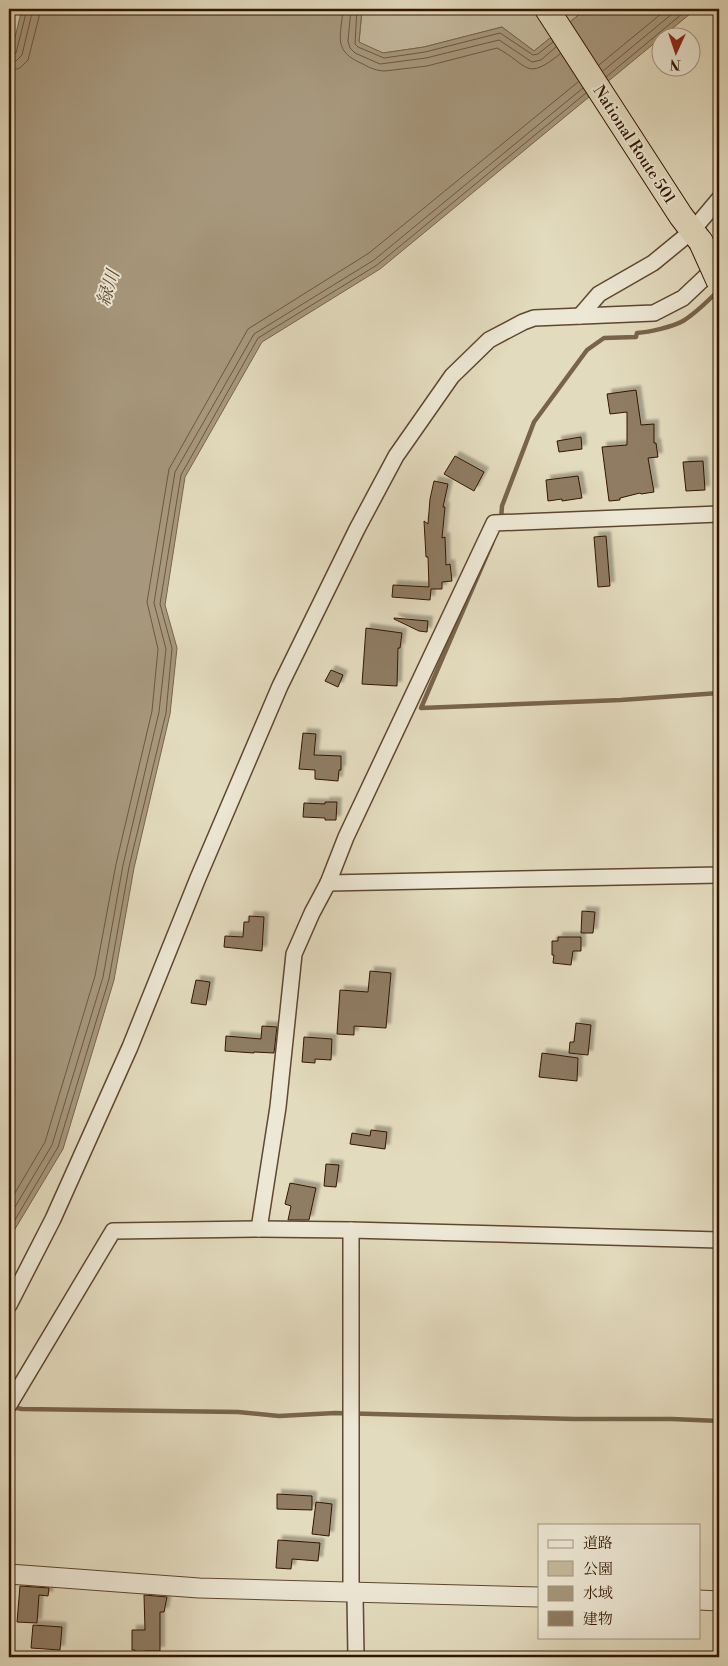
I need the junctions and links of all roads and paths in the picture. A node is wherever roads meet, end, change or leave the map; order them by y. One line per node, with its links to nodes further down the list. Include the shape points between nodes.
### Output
1 (547, 9): 3 (highway, National Route 501)
2 (719, 199): 3 (street)
3 (691, 230): 5 (highway, National Route 501, bridge); 6 (street, via 653,263 599,294)
4 (719, 264): 6 (street, via 683,298 654,313)
5 (719, 282)
6 (580, 316): 13 (street, via 534,318 489,340 452,376 396,456 280,686 130,1047 53,1219)
7 (719, 514): 9 (street, via 494,523 346,837)
8 (719, 875): 9 (street)
9 (328, 883): 10 (street, via 294,954 278,1107)
10 (259, 1229): 11 (street); 14 (street, via 113,1231)
11 (351, 1230): 12 (street); 16 (street)
12 (719, 1240)
13 (9, 1306)
14 (9, 1406)
15 (9, 1574): 16 (street, via 199,1588)
16 (350, 1591): 17 (street); 20 (street, via 355,1596)
17 (538, 1597)
18 (700, 1600): 19 (street)
19 (719, 1601)
20 (356, 1657)

